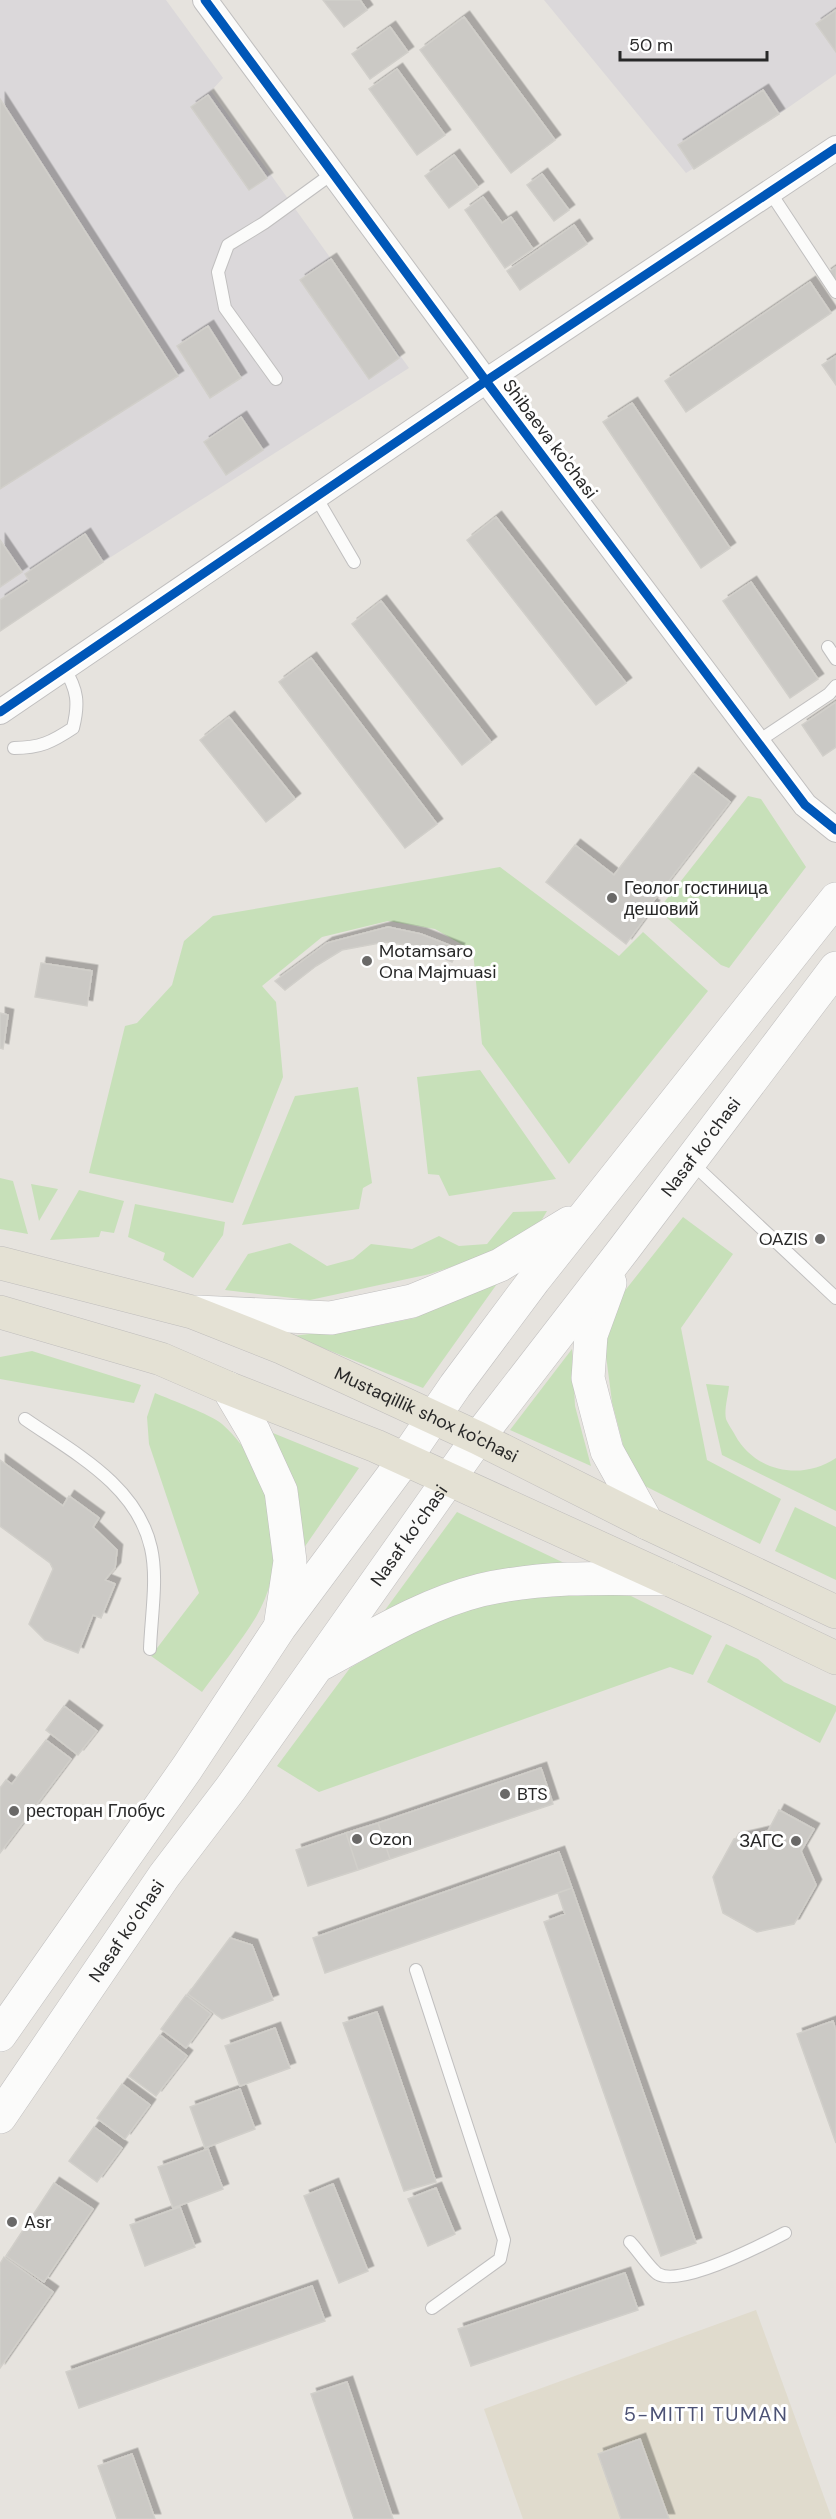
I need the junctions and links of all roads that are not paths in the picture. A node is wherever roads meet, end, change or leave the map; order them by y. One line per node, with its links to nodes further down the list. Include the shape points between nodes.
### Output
1 (206, 0): 3 (street, Shibaeva ko'chasi)
2 (836, 148): 4 (street)
3 (333, 173): 6 (lane, via 228,245 218,272 225,308); 7 (street, Shibaeva ko'chasi)
4 (770, 192): 5 (lane); 7 (street)
5 (836, 292)
6 (276, 379)
7 (486, 381): 8 (street); 15 (street, Shibaeva ko'chasi)
8 (316, 497): 9 (lane); 12 (street)
9 (354, 562)
10 (828, 647): 11 (lane)
11 (836, 659)
12 (64, 668): 14 (street); 16 (lane, via 75,684 78,711 73,728 52,742)
13 (836, 686): 15 (lane)
14 (0, 712)
15 (757, 742): 17 (street, Shibaeva ko'chasi, via 804,805)
16 (14, 748)
17 (836, 830)
18 (836, 899): 21 (main road)
19 (836, 968): 20 (main road, Nasaf ko‘chasi)
20 (690, 1161): 22 (main road, Nasaf ko‘chasi); 24 (lane)
21 (591, 1210): 26 (main road, via 500,1265 412,1301 331,1318); 28 (main road, via 534,1280)
22 (624, 1249): 30 (main road, Nasaf ko‘chasi); 33 (main road, via 591,1335 588,1378 607,1451)
23 (0, 1263): 26 (main road, Mustaqillik shox ko'chasi)
24 (836, 1298)
25 (0, 1312): 27 (main road, via 161,1359)
26 (192, 1312): 28 (main road, Mustaqillik shox ko'chasi, via 283,1348)
27 (228, 1388): 31 (main road); 36 (main road, via 281,1491 290,1561)
28 (433, 1418): 30 (main road, Mustaqillik shox ko'chasi); 31 (main road)
29 (25, 1419): 37 (lane, via 102,1473 133,1504 151,1547)
30 (478, 1438): 32 (main road, Nasaf ko‘chasi); 33 (main road, Mustaqillik shox ko'chasi)
31 (405, 1459): 32 (main road); 36 (main road)
32 (449, 1480): 34 (main road); 39 (main road, Nasaf ko‘chasi)
33 (647, 1523): 35 (main road, Mustaqillik shox ko'chasi)
34 (668, 1579): 38 (main road); 39 (main road, via 549,1580 480,1591 436,1606)
35 (836, 1612)
36 (280, 1627): 40 (main road)
37 (150, 1649)
38 (836, 1658)
39 (318, 1665): 41 (main road, Nasaf ko‘chasi)
40 (187, 1768): 41 (main road); 43 (main road)
41 (231, 1788): 44 (main road, Nasaf ko‘chasi, via 164,1876)
42 (416, 1970): 47 (lane, via 504,2240 500,2259)
43 (0, 2035)
44 (0, 2117)
45 (785, 2233): 46 (lane, via 731,2260 674,2277 658,2274)
46 (630, 2242)
47 (432, 2308)

